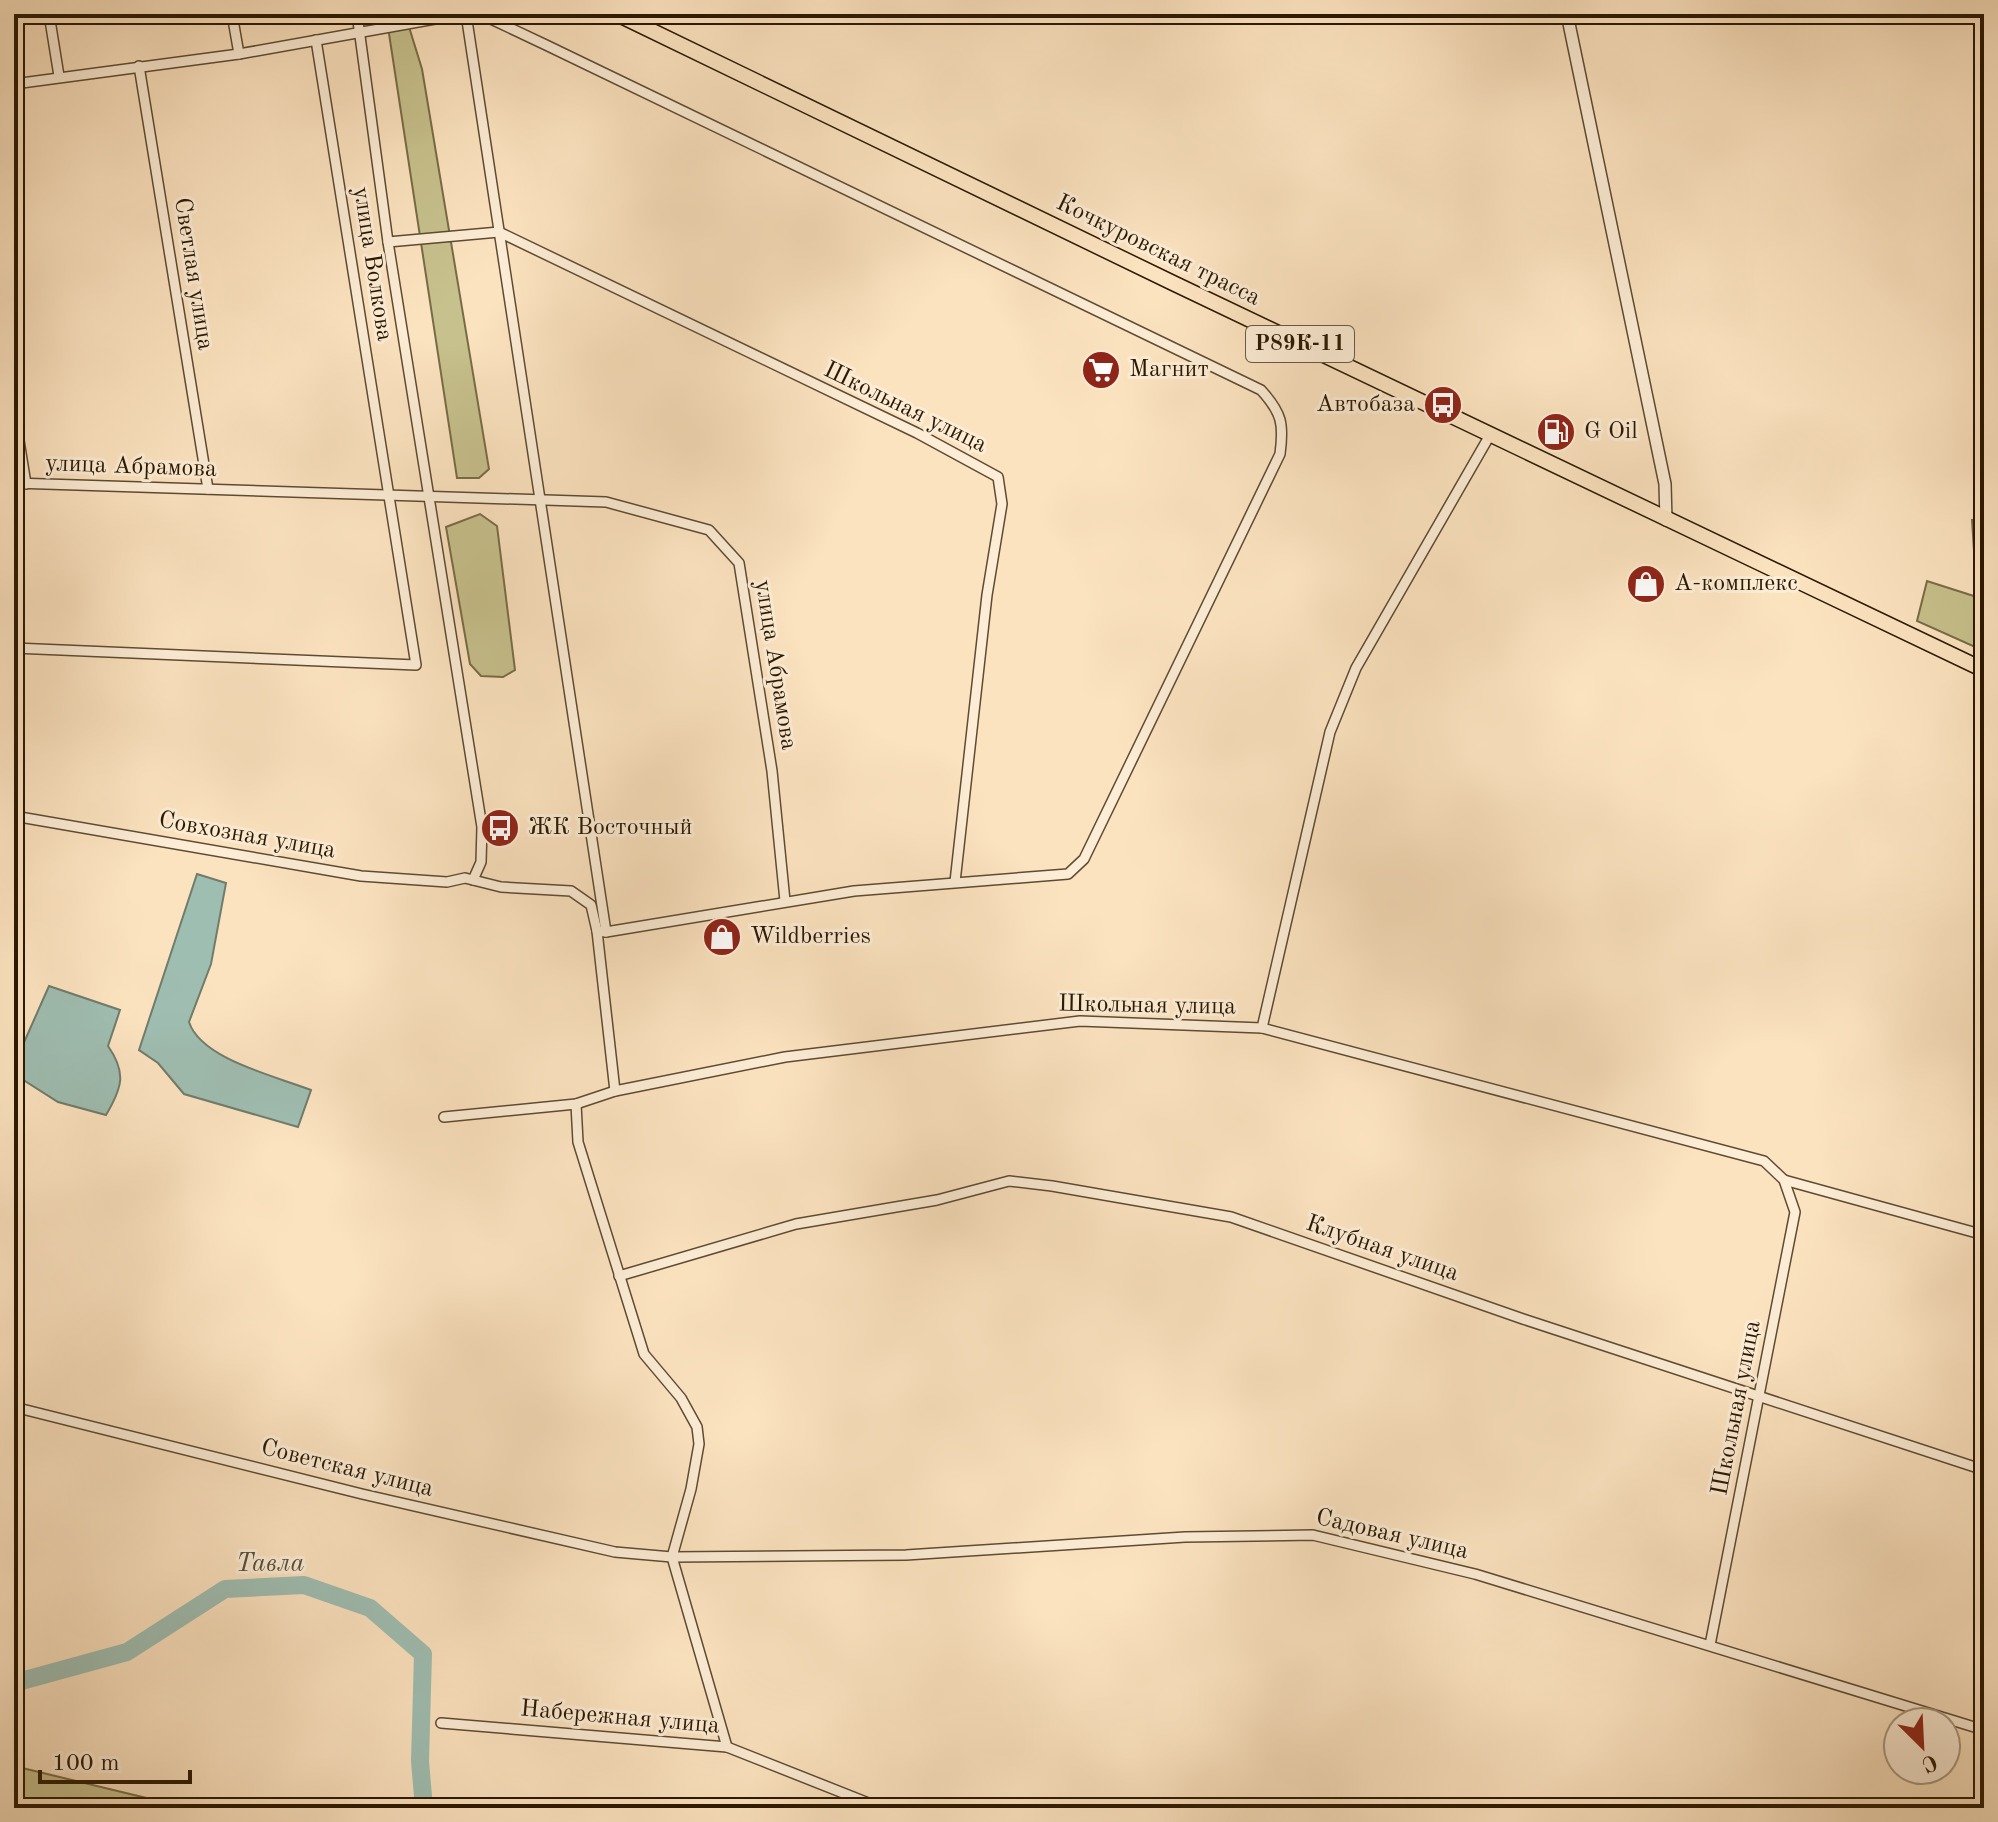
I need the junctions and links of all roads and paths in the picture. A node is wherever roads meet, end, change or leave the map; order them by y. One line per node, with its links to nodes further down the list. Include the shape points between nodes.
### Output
1 (49, 14): 11 (street)
2 (232, 14): 9 (street)
3 (357, 14): 7 (street)
4 (466, 14): 7 (street); 13 (street); 28 (street, via 491,19 546,45 1261,390 1274,404 1284,427 1280,454 1084,859 1068,874)
5 (617, 14): 16 (main road, Кочкуровская трасса / Р89К-11)
6 (1567, 14): 23 (street, via 1665,484)
7 (362, 33): 8 (street); 14 (street)
8 (316, 40): 9 (street); 20 (street, улица Волкова)
9 (239, 54): 10 (street)
10 (139, 66): 11 (street); 19 (street, Светлая улица)
11 (59, 76): 12 (street)
12 (14, 84)
13 (499, 232): 14 (street); 22 (street); 28 (street, Школьная улица, via 998,477 1002,504)
14 (388, 242): 21 (street)
15 (14, 410): 18 (street)
16 (1490, 435): 23 (main road, Кочкуровская трасса / Р89К-11); 31 (street, via 1356,668 1330,732)
17 (14, 483): 18 (street, улица Абрамова)
18 (26, 484): 19 (street, улица Абрамова)
19 (208, 489): 20 (street, улица Абрамова)
20 (390, 495): 21 (street, улица Абрамова); 24 (street, via 416,665)
21 (429, 496): 22 (street, улица Абрамова); 27 (street, via 482,827 481,862)
22 (542, 500): 29 (street, улица Абрамова, via 606,502 709,530 739,563 772,771); 30 (street)
23 (1666, 520): 25 (main road, Кочкуровская трасса / Р89К-11)
24 (14, 648)
25 (1984, 670)
26 (14, 816): 27 (street, Совхозная улица, via 361,876)
27 (473, 880): 30 (street, Совхозная улица, via 571,891 591,905)
28 (955, 882): 29 (street)
29 (785, 901): 30 (street)
30 (602, 931): 32 (street, via 599,971)
31 (1262, 1028): 32 (street, Школьная улица, via 1080,1021 785,1057); 35 (street, Школьная улица, via 1764,1161)
32 (615, 1091): 33 (street, Школьная улица)
33 (576, 1104): 34 (street, Школьная улица); 37 (street, via 578,1142)
34 (444, 1117)
35 (1784, 1180): 36 (street, Школьная улица); 38 (street, Школьная улица, via 1795,1212)
36 (1984, 1235)
37 (619, 1276): 38 (street, Клубная улица, via 796,1224 937,1200 1009,1181 1231,1217); 41 (street, via 644,1354 681,1398 697,1427 691,1489)
38 (1761, 1398): 40 (street, Клубная улица); 42 (street, Школьная улица)
39 (14, 1407): 41 (street, Советская улица, via 600,1549)
40 (1984, 1470)
41 (672, 1557): 42 (street, Садовая улица, via 906,1555 1185,1537 1313,1535 1475,1574); 45 (street)
42 (1710, 1645): 44 (street, Садовая улица)
43 (441, 1723): 45 (street, Набережная улица)
44 (1984, 1730)
45 (727, 1747): 46 (street, Набережная улица)
46 (881, 1808)

